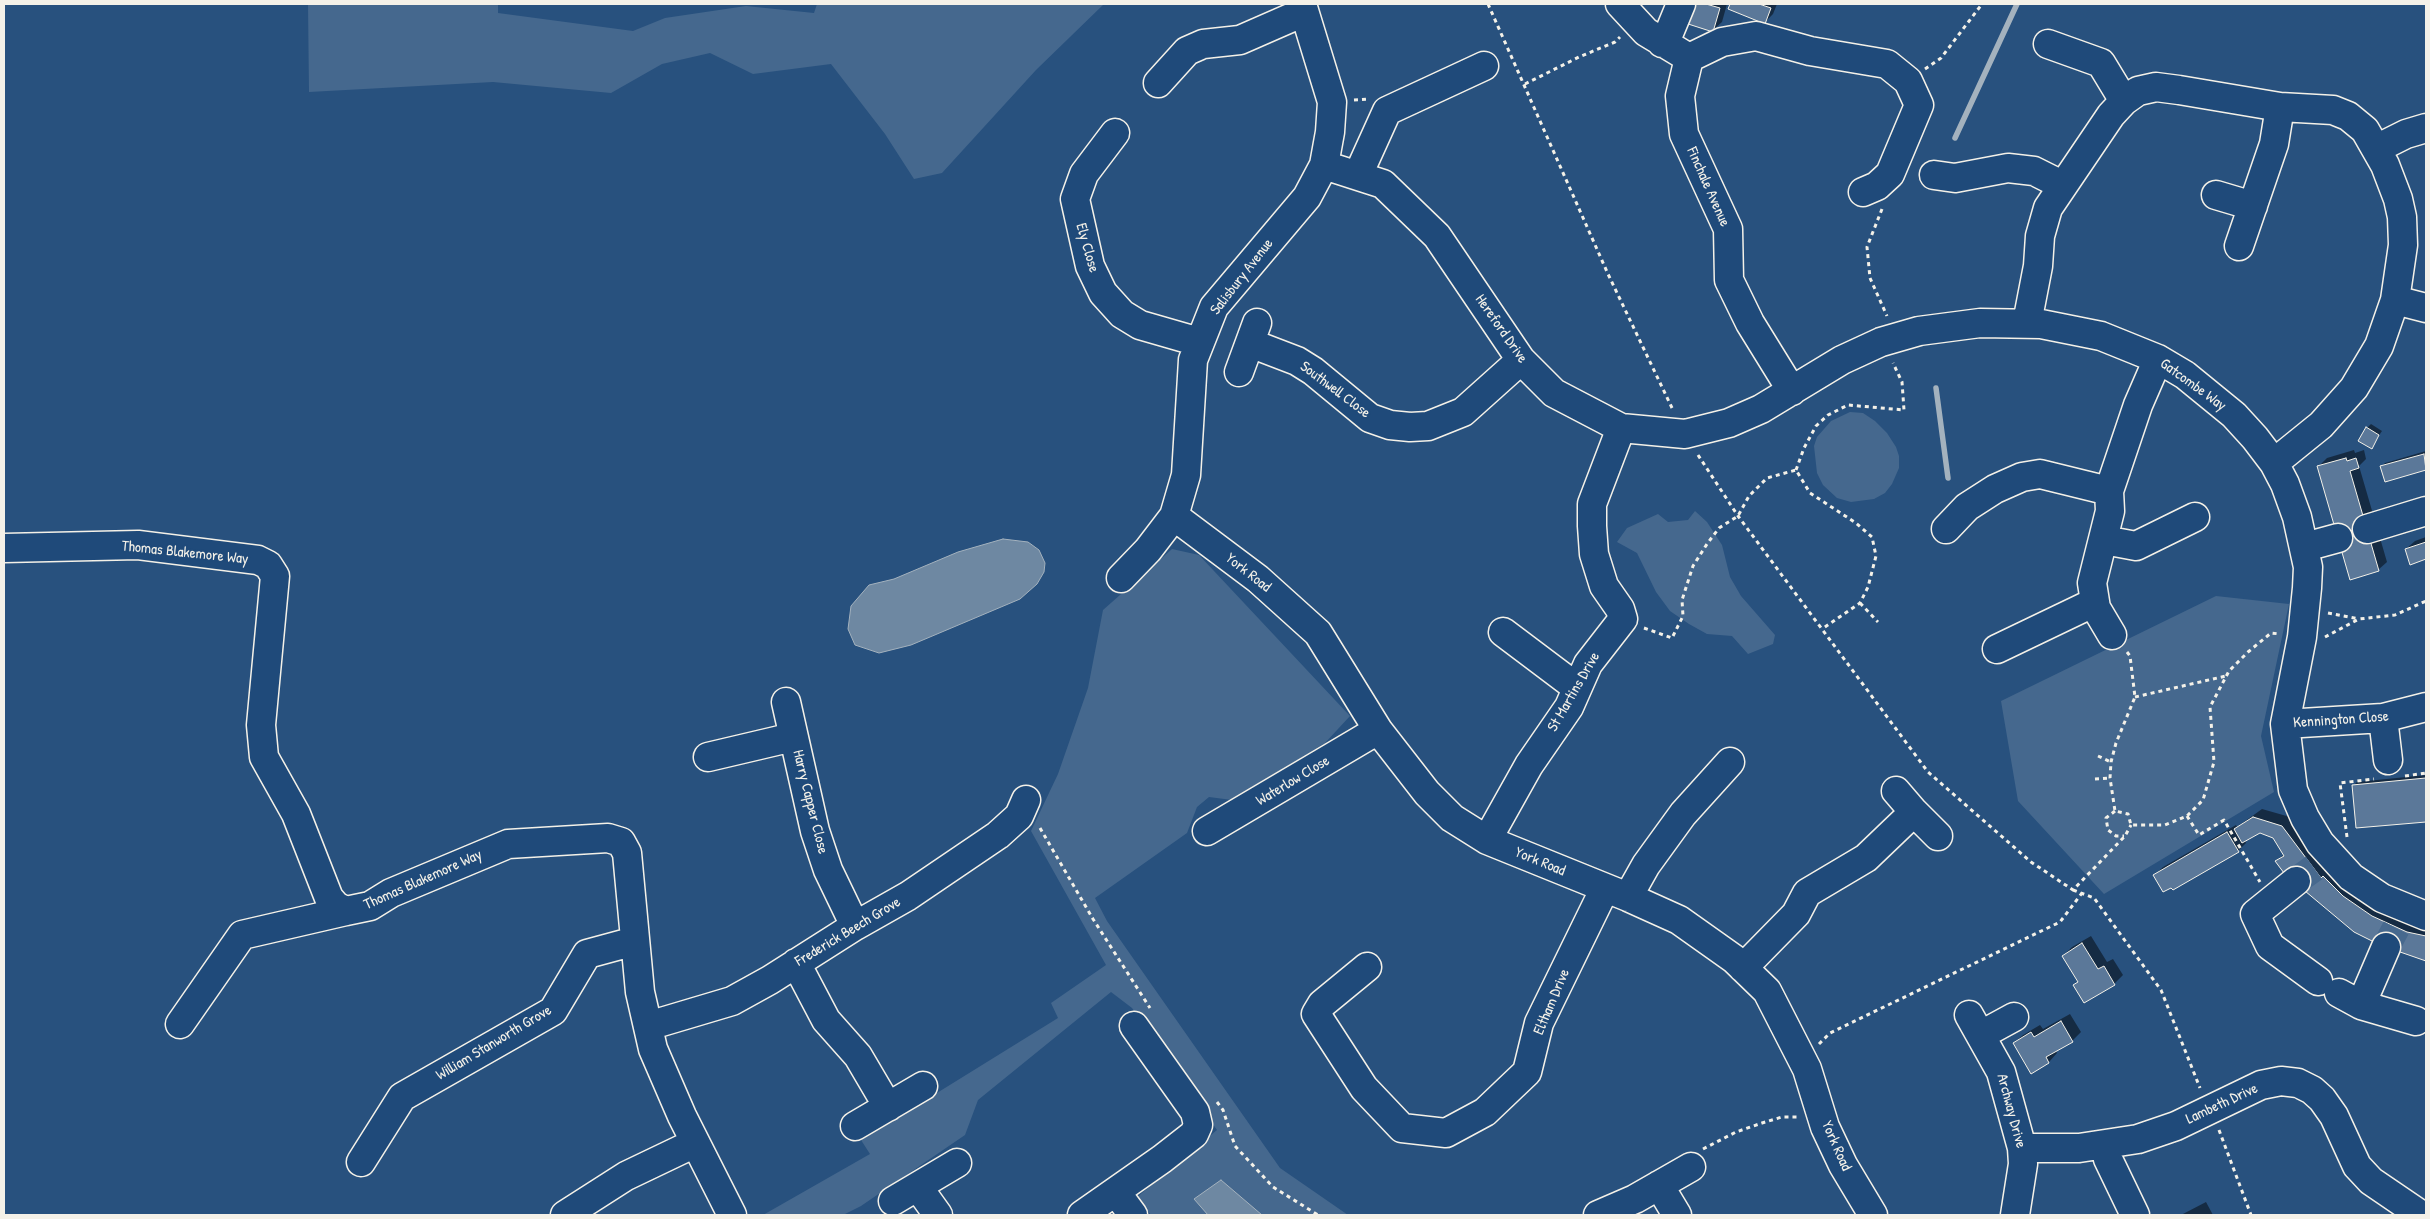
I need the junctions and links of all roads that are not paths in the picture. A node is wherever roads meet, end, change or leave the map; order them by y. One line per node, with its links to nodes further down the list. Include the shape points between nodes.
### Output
1 (1681, 4): 4 (street)
2 (1303, 8): 8 (street, via 1240,40 1203,44 1187,51); 14 (street, Salisbury Avenue, via 1332,102)
3 (1627, 13): 4 (street)
4 (1662, 43): 6 (street)
5 (2048, 44): 9 (street, via 2101,63)
6 (1690, 58): 19 (street, via 1722,42 1756,36 1898,72 1919,105 1890,174 1877,186); 29 (street, Finchale Avenue, via 1680,96 1684,134 1728,229 1729,280 1750,323)
7 (1484, 66): 15 (street, via 1387,111)
8 (1158, 83)
9 (2124, 101): 10 (street, via 2138,91 2156,87); 17 (street)
10 (2280, 107): 13 (street, via 2333,110 2348,116 2365,130); 20 (street, via 2274,144)
11 (2426, 128): 13 (street)
12 (1115, 133): 25 (street, Ely Close, via 1084,174 1075,198 1090,266 1103,293 1122,314 1140,324)
13 (2376, 149): 22 (street, via 2393,182 2402,217 2401,273)
14 (1324, 165): 15 (street, Hereford Drive); 25 (street, Salisbury Avenue, via 1308,197 1214,307)
15 (1358, 175): 27 (street, Hereford Drive, via 1383,184 1437,236)
16 (1934, 175): 17 (street, via 1955,178 2008,168 2034,171)
17 (2062, 185): 24 (street, via 2048,208 2040,236)
18 (2216, 195): 20 (street)
19 (1874, 198)
20 (2253, 206): 21 (street)
21 (2239, 246)
22 (2395, 300): 23 (street); 31 (street, via 2379,346 2354,388 2321,425)
23 (2426, 308)
24 (2027, 323): 26 (street, Gatcombe Way, via 2071,328 2101,336); 29 (street, Gatcombe Way, via 1980,323 1919,331 1880,342 1842,360)
25 (1199, 342): 34 (street, Salisbury Avenue, via 1193,360 1186,475)
26 (2158, 359): 31 (street, Gatcombe Way, via 2185,375 2228,410); 32 (street, via 2138,404)
27 (1520, 360): 28 (street, Southwell Close, via 1462,412 1428,426 1410,427 1370,418 1305,366 1254,333); 30 (street, Hereford Drive, via 1554,393)
28 (1239, 372)
29 (1792, 391): 30 (street, Hereford Drive, via 1729,423 1685,434)
30 (1621, 428): 47 (street, St Martins Drive, via 1592,504 1592,526 1594,554 1604,586 1623,619 1588,664)
31 (2274, 463): 41 (street, Gatcombe Way, via 2297,517)
32 (2109, 491): 36 (street, via 2040,474 2022,478 1967,507); 39 (street, via 2110,511)
33 (2426, 511): 37 (street)
34 (1174, 516): 42 (street, Salisbury Avenue); 52 (street, York Road, via 1258,579 1318,633)
35 (2195, 517): 39 (street, via 2136,546)
36 (1946, 529)
37 (2367, 529)
38 (2338, 538): 41 (street)
39 (2104, 540): 43 (street, via 2092,583)
40 (4, 548): 65 (street, Thomas Blakemore Way, via 138,545 258,560 268,565 275,576 261,725 264,757 296,814 329,898)
41 (2305, 548): 51 (street, Gatcombe Way, via 2308,567 2302,637)
42 (1121, 578)
43 (2095, 602): 45 (street); 46 (street)
44 (1503, 632): 47 (street)
45 (2112, 635)
46 (1997, 649)
47 (1576, 687): 62 (street, St Martins Drive, via 1569,707 1530,765)
48 (786, 702): 53 (street, Harry Capper Close)
49 (2426, 707): 50 (street, Kennington Close)
50 (2383, 718): 51 (street, Kennington Close); 56 (street)
51 (2285, 724): 63 (street, Gatcombe Way, via 2293,790 2320,843)
52 (1378, 730): 60 (street, Waterlow Close); 62 (street, York Road, via 1427,793 1452,818)
53 (793, 737): 54 (street); 67 (street, Harry Capper Close, via 814,831 828,870)
54 (708, 758)
55 (1730, 762): 64 (street, Eltham Drive, via 1683,814 1646,865)
56 (2388, 772)
57 (1896, 791): 59 (street)
58 (1026, 800): 67 (street, Frederick Beech Grove, via 1019,816 998,835 908,896)
59 (1914, 812): 61 (street); 71 (street, via 1866,858 1807,893 1796,914)
60 (1207, 831)
61 (1938, 836)
62 (1487, 840): 64 (street, York Road)
63 (2322, 861): 66 (street, Gatcombe Way, via 2382,898); 72 (street, via 2255,914 2270,946)
64 (1616, 892): 70 (street, Eltham Drive, via 1540,1023 1527,1072 1485,1112 1446,1133 1402,1128 1364,1088 1316,1014 1322,1004); 71 (street, York Road, via 1679,920)
65 (346, 911): 68 (street, Thomas Blakemore Way, via 370,906 391,893 508,844 608,838 621,842 627,853); 76 (street, via 242,934)
66 (2403, 925): 72 (street)
67 (855, 926): 69 (street, Frederick Beech Grove)
68 (636, 941): 77 (street, Thomas Blakemore Way, via 640,992); 84 (street, William Stanworth Grove, via 587,954 554,1011 402,1097)
69 (796, 963): 77 (street, Frederick Beech Grove, via 732,1001); 79 (street, via 826,1020 858,1056)
70 (1367, 967)
71 (1743, 968): 98 (street, York Road, via 1767,991 1804,1061 1822,1118 1843,1165)
72 (2339, 993): 75 (street)
73 (2014, 1017): 83 (street, Archway Drive, via 1975,1025 2001,1072)
74 (1143, 1019): 89 (street, via 1196,1112 1198,1125 1194,1134)
75 (2416, 1021)
76 (180, 1024)
77 (648, 1026): 81 (street, Thomas Blakemore Way, via 652,1049)
78 (923, 1086): 79 (street)
79 (888, 1107): 80 (street)
80 (856, 1126)
81 (696, 1143): 91 (street, via 626,1176); 92 (street, Thomas Blakemore Way)
82 (2105, 1145): 83 (street, Lambeth Drive); 100 (street, via 2108,1159); 101 (street, Lambeth Drive, via 2138,1139 2176,1126 2261,1085 2281,1081 2298,1083 2322,1099 2334,1116 2357,1166 2371,1181)
83 (2022, 1148): 99 (street, Archway Drive, via 2024,1164)
84 (361, 1162)
85 (957, 1163): 88 (street)
86 (1690, 1167): 87 (street)
87 (1659, 1185): 96 (street); 97 (street)
88 (918, 1187): 90 (street); 93 (street)
89 (1116, 1192): 94 (street); 95 (street)
90 (893, 1201)
91 (565, 1215)
92 (732, 1215)
93 (938, 1215)
94 (1082, 1215)
95 (1133, 1215)
96 (1598, 1215)
97 (1677, 1215)
98 (1873, 1215)
99 (2015, 1215)
100 (2135, 1215)
101 (2421, 1215)

